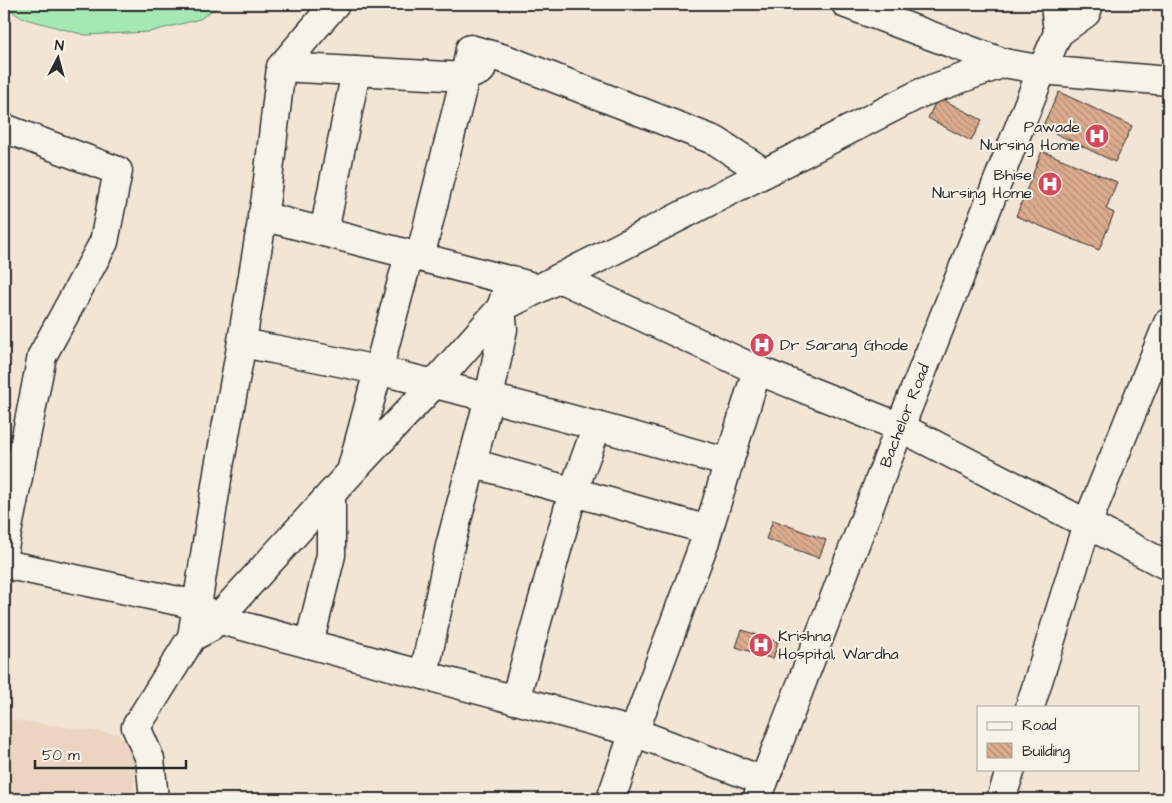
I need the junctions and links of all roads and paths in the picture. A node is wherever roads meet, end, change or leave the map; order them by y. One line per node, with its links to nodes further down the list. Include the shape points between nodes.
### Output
1 (335, 4): 7 (street)
2 (846, 4): 6 (street)
3 (1055, 4): 5 (street, Bachelor Road)
4 (1090, 4): 5 (street, via 1086,14)
5 (1058, 33): 8 (street, Bachelor Road)
6 (1004, 63): 8 (street); 13 (street, via 921,93)
7 (281, 68): 9 (street); 14 (street)
8 (1042, 70): 11 (street); 27 (street, Bachelor Road)
9 (356, 71): 10 (street); 15 (street)
10 (465, 77): 13 (street, via 470,49 508,60 716,140); 16 (street)
11 (1168, 81)
12 (4, 128): 35 (street, via 118,171 104,242 42,356)
13 (765, 173): 18 (street)
14 (262, 216): 15 (street); 21 (street)
15 (324, 232): 16 (street)
16 (415, 256): 17 (street); 23 (street)
17 (511, 280): 18 (street); 19 (street)
18 (550, 283): 19 (street); 22 (street)
19 (501, 308): 24 (street); 25 (street, via 503,328)
20 (1168, 323): 33 (street)
21 (242, 343): 23 (street); 38 (street, via 220,467)
22 (757, 370): 27 (street); 29 (street)
23 (378, 371): 24 (street); 30 (street)
24 (434, 384): 25 (street); 30 (street)
25 (489, 398): 26 (street); 28 (street)
26 (597, 426): 29 (street); 31 (street)
27 (900, 427): 33 (street); 45 (street, Bachelor Road)
28 (472, 464): 31 (street); 40 (street, via 450,546)
29 (728, 464): 34 (street)
30 (351, 472): 32 (street)
31 (573, 492): 34 (street); 41 (street)
32 (332, 494): 38 (street); 39 (street, via 331,555)
33 (1087, 524): 37 (street); 42 (street)
34 (708, 530): 43 (street)
35 (4, 548)
36 (4, 564): 38 (street)
37 (1168, 566)
38 (207, 612): 39 (street); 46 (street, via 136,727 150,759)
39 (309, 644): 40 (street)
40 (424, 675): 41 (street)
41 (515, 700): 43 (street)
42 (1030, 706)
43 (634, 732): 45 (street); 47 (street)
44 (1010, 770): 48 (street)
45 (760, 790)
46 (160, 798)
47 (611, 799)
48 (1001, 799)

